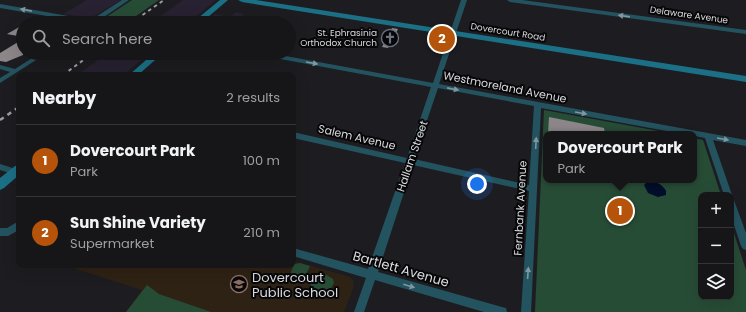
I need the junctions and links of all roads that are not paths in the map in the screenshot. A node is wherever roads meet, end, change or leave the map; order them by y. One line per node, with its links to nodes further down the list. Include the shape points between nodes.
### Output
1 (126, 0): 8 (street)
2 (224, 0): 9 (street)
3 (242, 0): 11 (street, Dovercourt Road)
4 (464, 0): 11 (street, Hallam Street)
5 (510, 0): 10 (street, Delaware Avenue, one-way to 5)
6 (0, 6): 7 (street, one-way to 6)
7 (54, 16)
8 (102, 16)
9 (205, 16)
10 (746, 32)
11 (453, 33): 18 (street, Dovercourt Road); 20 (street, Hallam Street)
12 (33, 60): 16 (street)
13 (151, 60): 17 (street)
14 (296, 60): 20 (street, Westmoreland Avenue, one-way to 20)
15 (0, 67): 16 (street)
16 (16, 71): 19 (street)
17 (137, 72)
18 (746, 79)
19 (0, 81)
20 (435, 85): 21 (street, Westmoreland Avenue, one-way to 21); 27 (street, Hallam Street)
21 (538, 105): 22 (street, Westmoreland Avenue, one-way to 22); 32 (street, Fernbank Avenue, one-way to 21)
22 (681, 131)
23 (697, 134): 25 (street, Westmoreland Avenue, one-way to 25)
24 (296, 136): 27 (street, Salem Avenue)
25 (708, 136): 26 (street, Westmoreland Avenue, one-way to 26); 33 (street)
26 (746, 143)
27 (410, 161): 32 (street, Salem Avenue); 40 (street, Hallam Street)
28 (0, 167): 29 (street)
29 (16, 171)
30 (16, 173): 31 (street)
31 (0, 185)
32 (533, 189): 43 (street, Fernbank Avenue, one-way to 32)
33 (727, 192)
34 (734, 211): 37 (street)
35 (16, 227): 36 (street, via 8,232)
36 (0, 232)
37 (744, 237): 38 (street)
38 (746, 246)
39 (296, 253): 40 (street, Bartlett Avenue)
40 (372, 275): 41 (street, Hallam Street); 42 (street, Bartlett Avenue, one-way to 42)
41 (359, 312)
42 (502, 312)
43 (526, 312)

